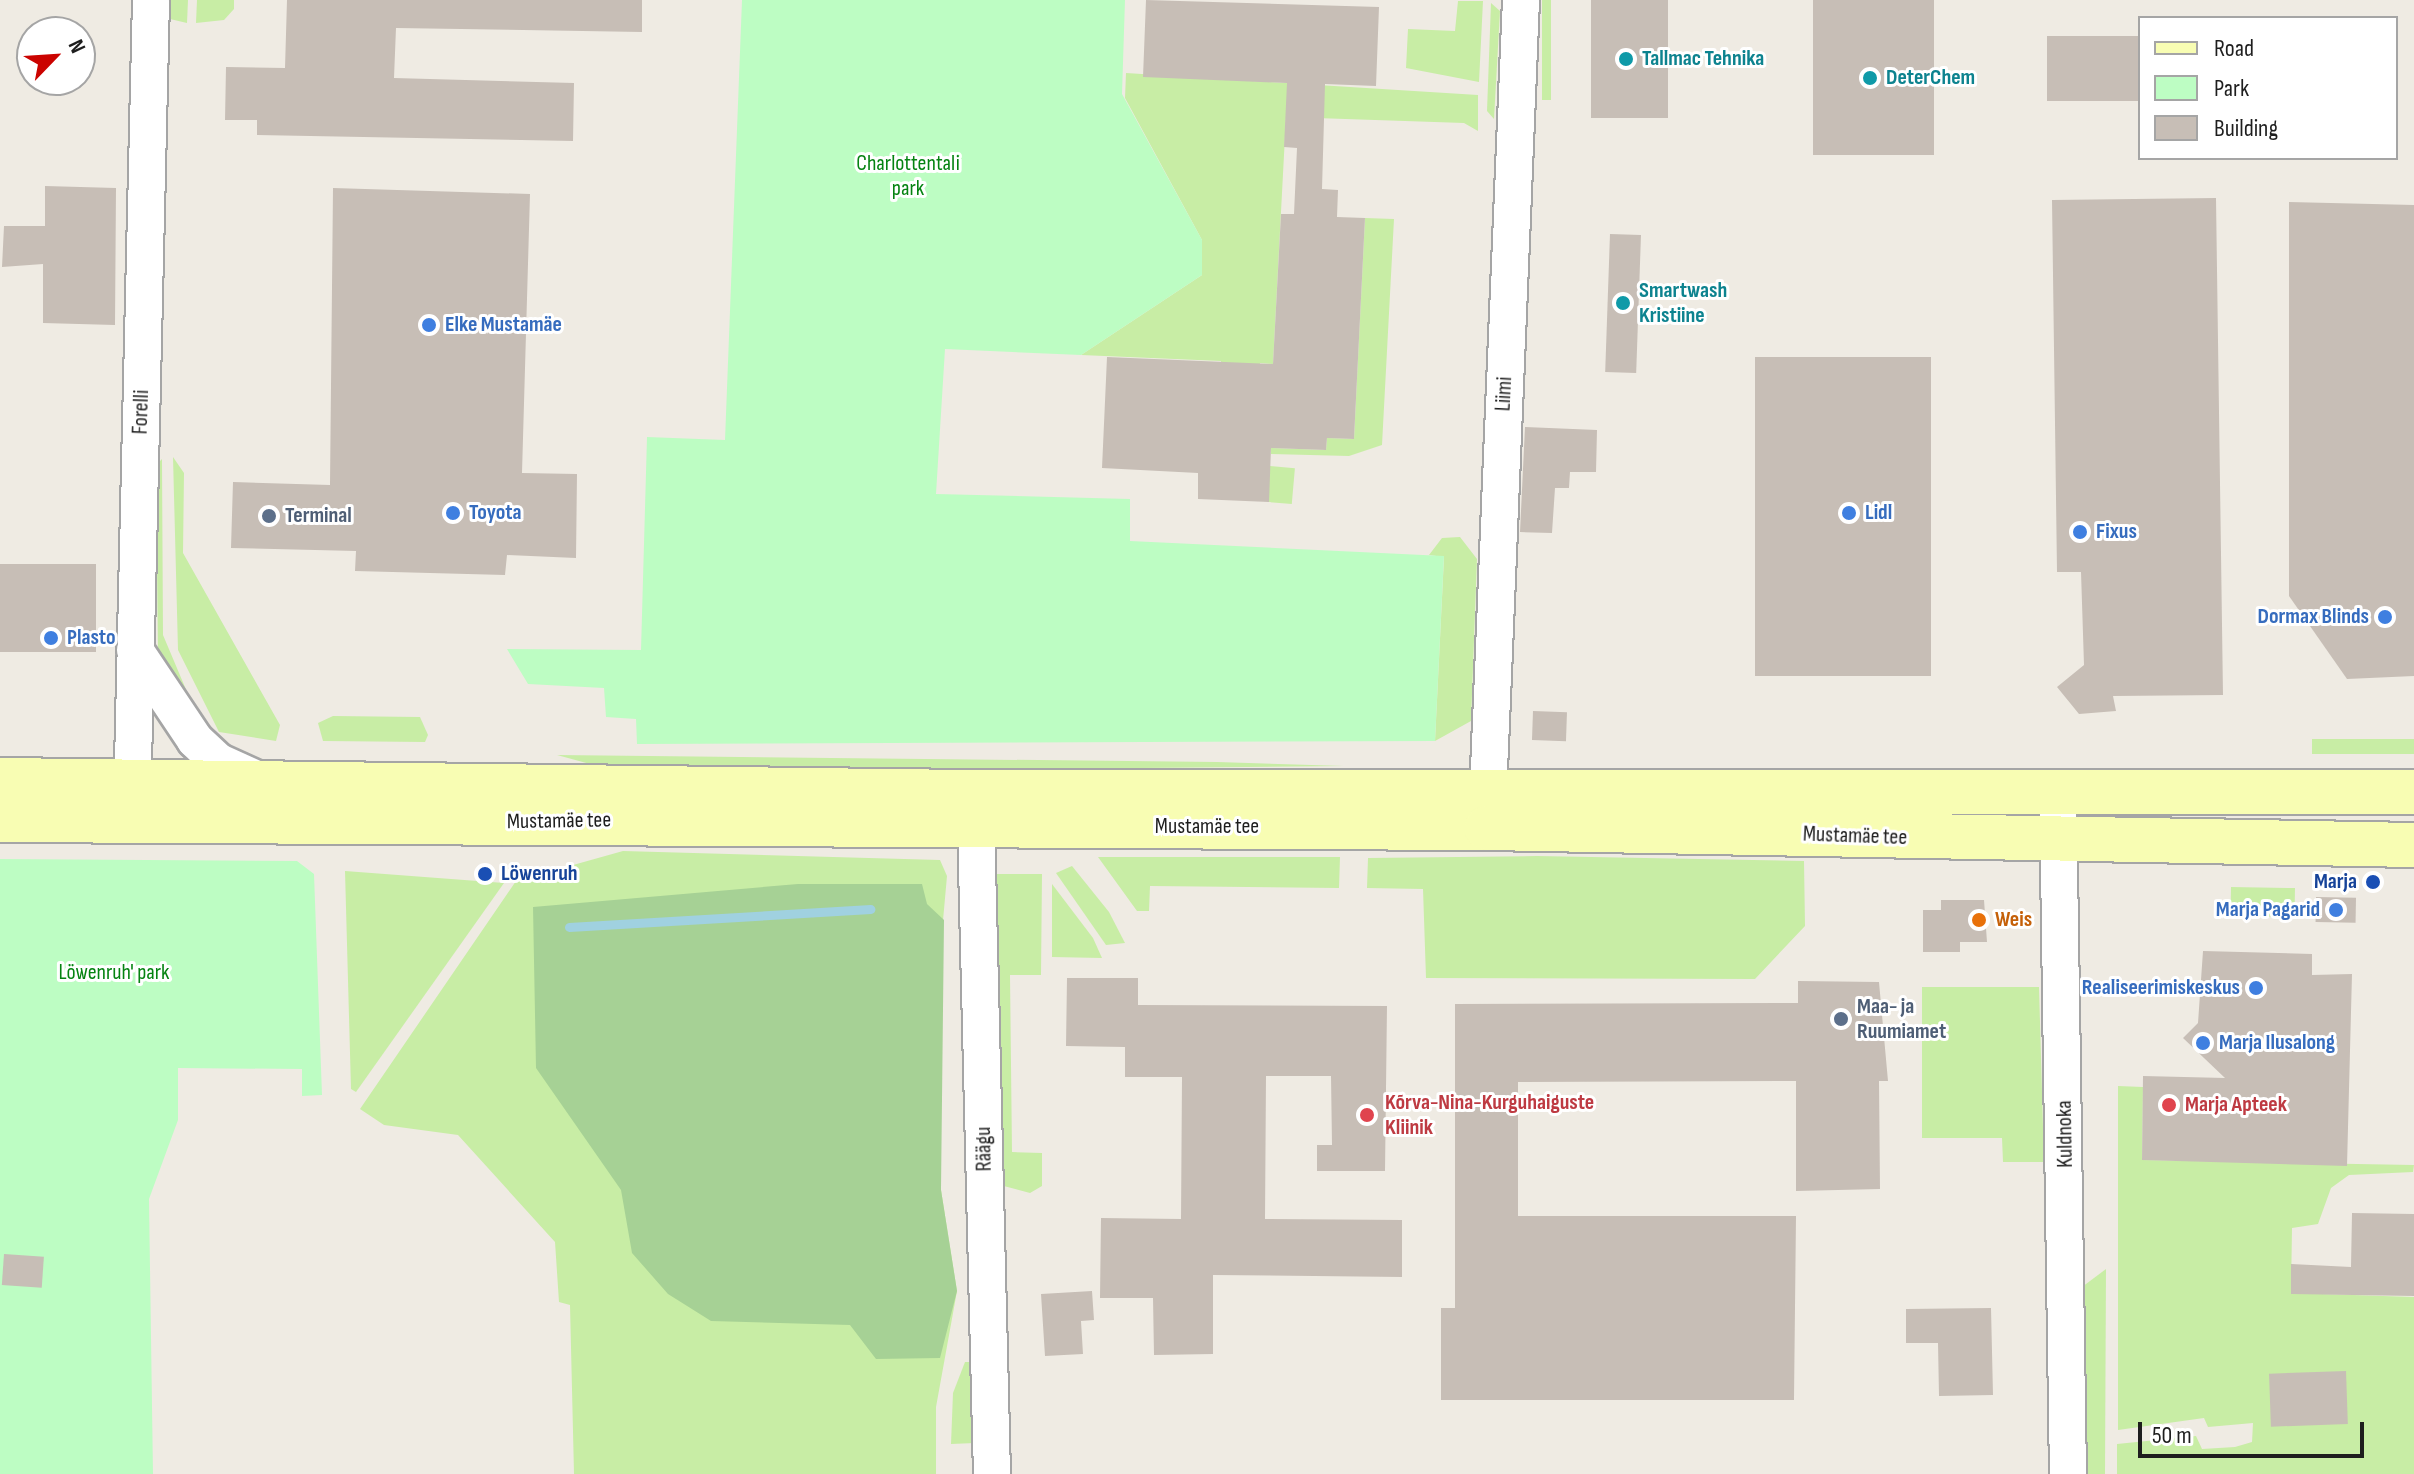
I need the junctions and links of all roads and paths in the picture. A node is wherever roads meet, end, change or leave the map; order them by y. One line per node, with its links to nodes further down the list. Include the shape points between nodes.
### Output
1 (151, 0): 3 (street, Forelli)
2 (1521, 0): 9 (street, Liimi)
3 (135, 650): 5 (street, via 195,740 219,762); 8 (street, Forelli)
4 (0, 780): 8 (main road, Mustamäe tee)
5 (267, 784): 8 (main road, Mustamäe tee); 9 (main road, Mustamäe tee, via 959,792)
6 (2414, 792): 7 (main road, Mustamäe tee)
7 (2058, 795): 9 (main road, Mustamäe tee); 12 (street, Kuldnoka)
8 (132, 803): 10 (main road, Mustamäe tee); 11 (main road, Mustamäe tee)
9 (1487, 808): 11 (main road, Mustamäe tee); 12 (main road, Mustamäe tee)
10 (0, 820)
11 (976, 825): 14 (street, Räägu)
12 (2058, 843): 13 (main road, Mustamäe tee); 15 (street, Kuldnoka)
13 (2414, 845)
14 (992, 1474)
15 (2068, 1474)

